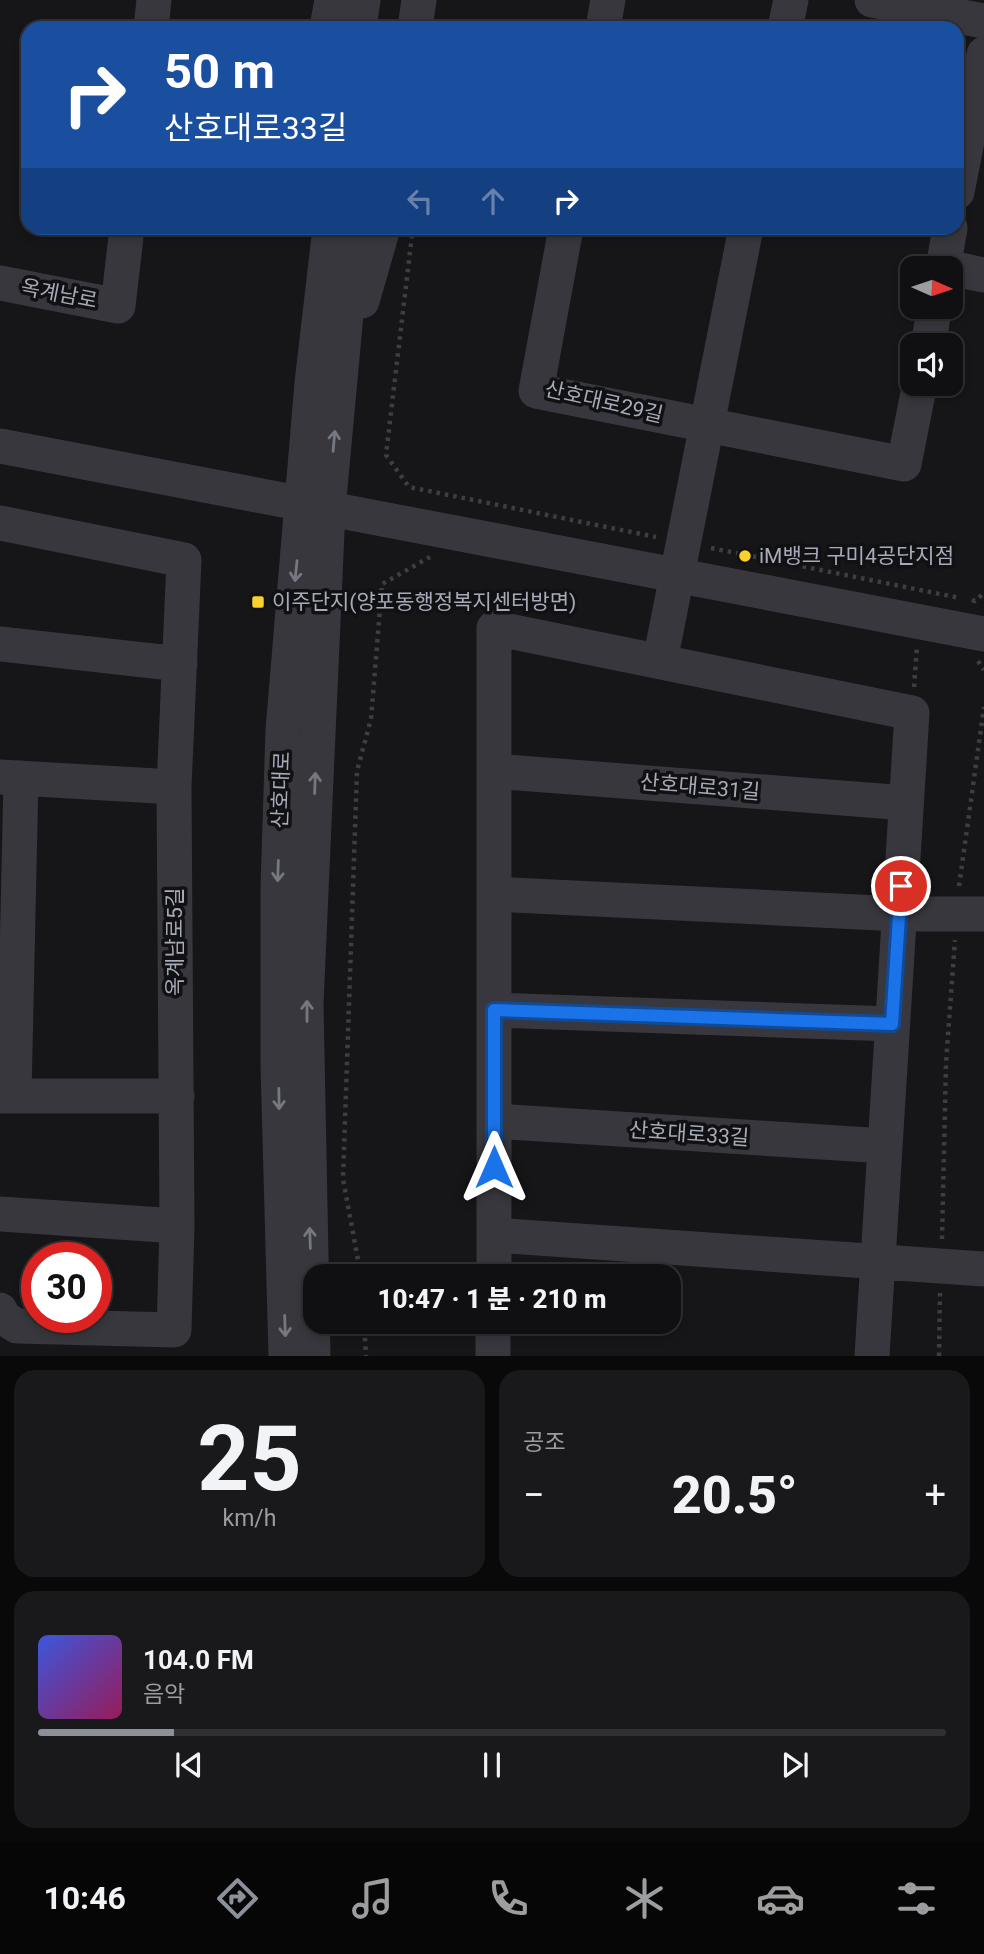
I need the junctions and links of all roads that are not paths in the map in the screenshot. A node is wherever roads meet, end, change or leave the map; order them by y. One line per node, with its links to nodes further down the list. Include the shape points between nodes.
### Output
1 (155, 0): 9 (street)
2 (332, 0): 10 (street)
3 (363, 0): 11 (street)
4 (379, 0): 12 (street)
5 (419, 0): 13 (street)
6 (608, 0): 14 (street)
7 (791, 0): 15 (street)
8 (872, 0): 16 (street)
9 (152, 21)
10 (328, 21)
11 (360, 21)
12 (376, 21)
13 (416, 21)
14 (604, 21)
15 (786, 21)
16 (984, 21)
17 (984, 54): 18 (street)
18 (964, 156)
19 (126, 235): 30 (street, 옥계남로, via 118,306)
20 (309, 235): 35 (street, via 298,435)
21 (329, 235): 35 (street, 산호대로, via 312,383)
22 (353, 235): 31 (street, 산호대로)
23 (381, 235): 31 (street)
24 (565, 235): 33 (street, 산호대로29길, via 536,391)
25 (745, 235): 33 (street)
26 (949, 235): 27 (street)
27 (947, 256)
28 (963, 271): 29 (street)
29 (984, 275)
30 (0, 283)
31 (342, 349): 35 (street, 산호대로, one-way to 31)
32 (917, 396): 33 (street, 산호대로29길, via 904,464)
33 (707, 425): 37 (street)
34 (0, 446): 35 (street)
35 (316, 506): 37 (street); 63 (street, 산호대로, one-way to 63, via 283,730 278,1065); 64 (street, 산호대로, one-way to 35, via 306,1004)
36 (0, 523): 41 (street, 옥계남로5길, via 184,561)
37 (677, 576): 38 (street); 40 (street)
38 (984, 634)
39 (0, 645): 41 (street)
40 (660, 662): 42 (street, via 494,628); 45 (street, via 912,713)
41 (180, 664): 44 (street, 옥계남로5길)
42 (494, 771): 45 (street, 산호대로31길); 46 (street)
43 (10, 777): 44 (street); 51 (street)
44 (174, 787): 52 (street, 옥계남로5길)
45 (906, 803): 48 (street)
46 (494, 894): 48 (street); 49 (street)
47 (966, 913): 48 (street)
48 (899, 914): 50 (street)
49 (494, 1010): 50 (street); 53 (street)
50 (892, 1024): 54 (street)
51 (7, 1095): 52 (street)
52 (177, 1096): 56 (street, 옥계남로5길)
53 (494, 1121): 54 (street, 산호대로33길); 57 (street)
54 (885, 1146): 58 (street)
55 (0, 1214): 56 (street)
56 (177, 1226): 61 (street, 옥계남로5길, via 174,1330 17,1326)
57 (494, 1235): 58 (street); 59 (street)
58 (877, 1262): 60 (street); 66 (street)
59 (494, 1264)
60 (984, 1269)
61 (0, 1310)
62 (493, 1334): 65 (street)
63 (286, 1356)
64 (313, 1356)
65 (493, 1356)
66 (872, 1356)

